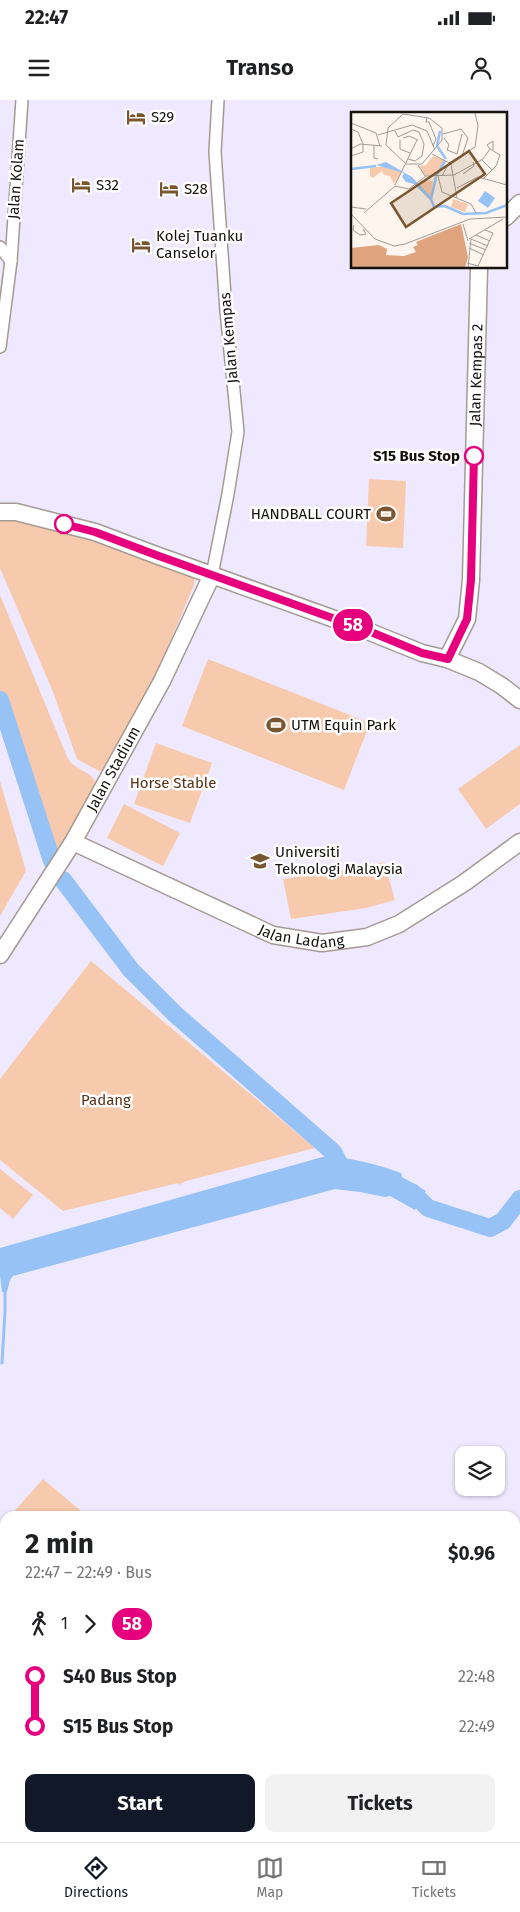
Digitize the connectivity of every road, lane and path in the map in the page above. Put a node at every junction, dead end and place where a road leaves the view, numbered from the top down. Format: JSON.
{"nodes":[{"id":1,"x":22,"y":100,"type":"edge"},
{"id":2,"x":218,"y":100,"type":"edge"},
{"id":3,"x":520,"y":203,"type":"edge"},
{"id":4,"x":508,"y":215,"type":"edge"},
{"id":5,"x":0,"y":247,"type":"edge"},
{"id":6,"x":11,"y":260,"type":"junction"},
{"id":7,"x":479,"y":269,"type":"edge"},
{"id":8,"x":0,"y":348,"type":"edge"},
{"id":9,"x":0,"y":512,"type":"edge"},
{"id":10,"x":212,"y":575,"type":"junction"},
{"id":11,"x":448,"y":659,"type":"junction"},
{"id":12,"x":520,"y":700,"type":"edge"},
{"id":13,"x":73,"y":842,"type":"junction"},
{"id":14,"x":520,"y":842,"type":"edge"},
{"id":15,"x":0,"y":955,"type":"edge"}],
"edges":[{"from":1,"to":6,"type":"street","name":"Jalan Kolam"},
{"from":2,"to":10,"type":"street","name":"Jalan Kempas"},
{"from":3,"to":4,"type":"street"},
{"from":5,"to":6,"type":"street"},
{"from":6,"to":8,"type":"street","name":"Jalan Kolam"},
{"from":7,"to":11,"type":"street","name":"Jalan Kempas 2"},
{"from":9,"to":10,"type":"street"},
{"from":10,"to":11,"type":"street"},
{"from":10,"to":13,"type":"street","name":"Jalan Stadium"},
{"from":11,"to":12,"type":"street"},
{"from":13,"to":14,"type":"street","name":"Jalan Ladang"},
{"from":13,"to":15,"type":"street","name":"Jalan Stadium"}]}
